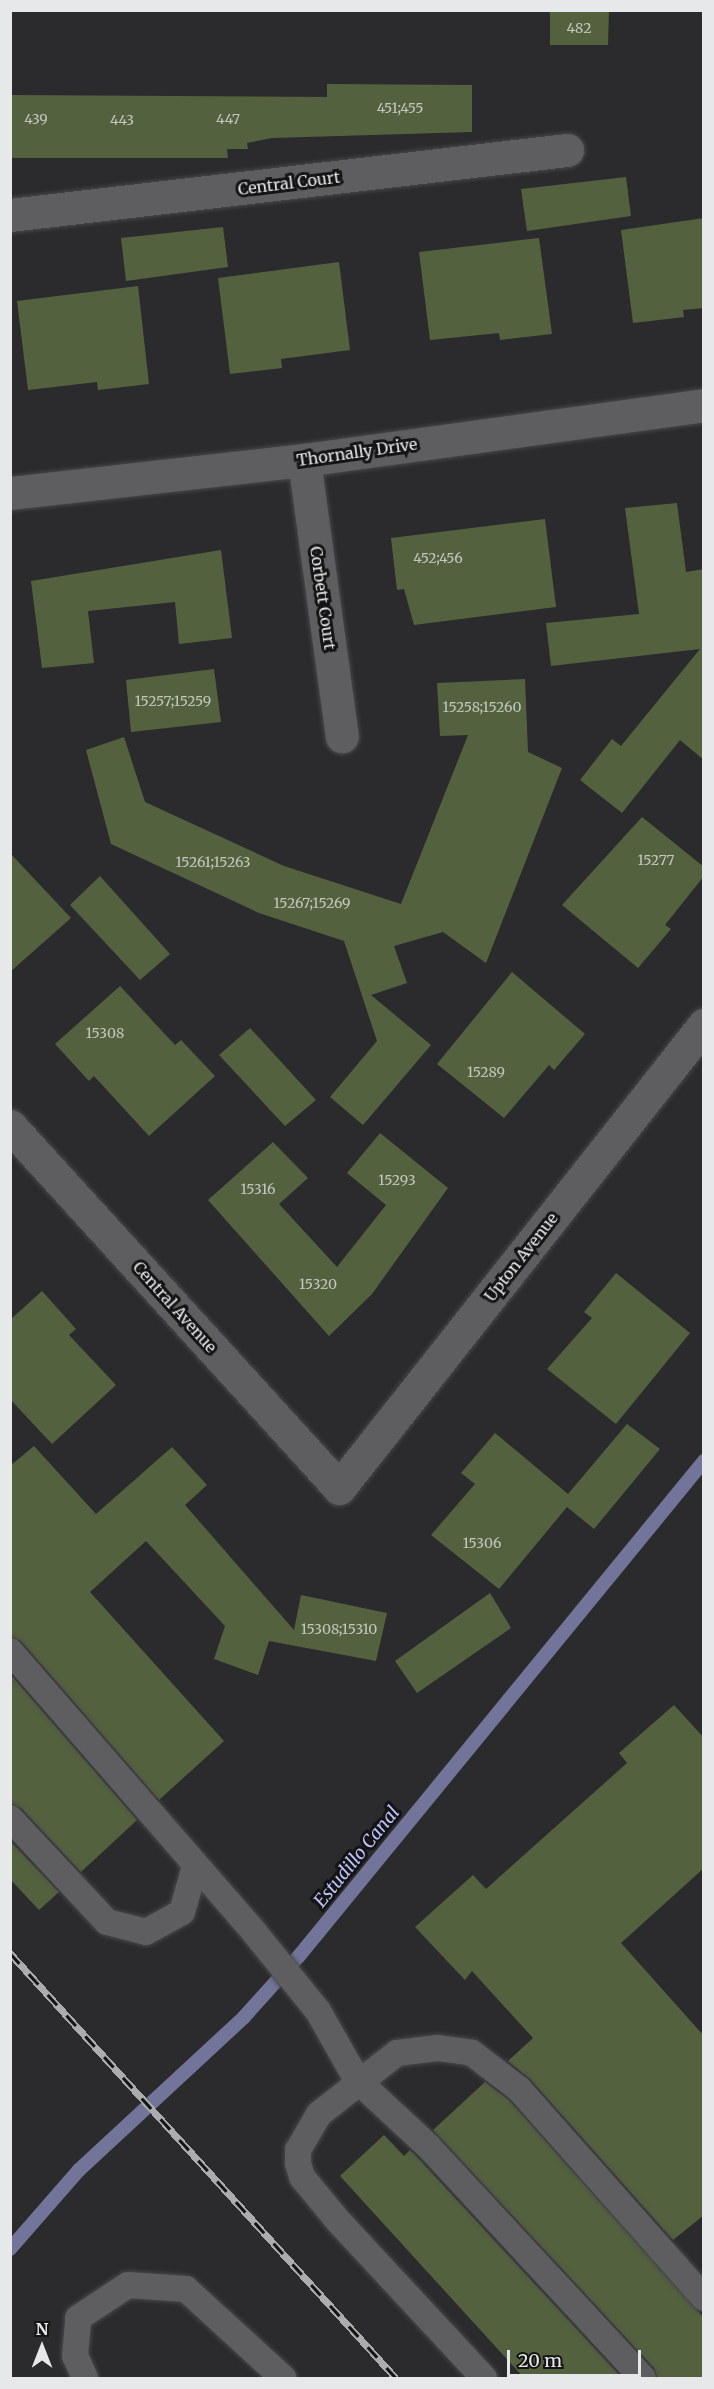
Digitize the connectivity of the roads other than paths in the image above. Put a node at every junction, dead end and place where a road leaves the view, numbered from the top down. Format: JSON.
{"nodes":[{"id":1,"x":567,"y":150,"type":"dead end"},
{"id":2,"x":10,"y":215,"type":"edge"},
{"id":3,"x":704,"y":405,"type":"edge"},
{"id":4,"x":304,"y":460,"type":"junction"},
{"id":5,"x":10,"y":493,"type":"edge"},
{"id":6,"x":342,"y":736,"type":"dead end"},
{"id":7,"x":704,"y":1025,"type":"edge"},
{"id":8,"x":10,"y":1126,"type":"edge"},
{"id":9,"x":339,"y":1488,"type":"joint"},
{"id":10,"x":10,"y":1651,"type":"edge"},
{"id":11,"x":10,"y":1818,"type":"edge"},
{"id":12,"x":195,"y":1866,"type":"junction"},
{"id":13,"x":357,"y":2080,"type":"junction"},
{"id":14,"x":704,"y":2298,"type":"edge"},
{"id":15,"x":85,"y":2379,"type":"edge"},
{"id":16,"x":283,"y":2379,"type":"edge"},
{"id":17,"x":484,"y":2379,"type":"edge"},
{"id":18,"x":643,"y":2379,"type":"edge"}],
"edges":[{"from":1,"to":2,"type":"street","name":"Central Court"},
{"from":3,"to":4,"type":"street","name":"Thornally Drive"},
{"from":4,"to":5,"type":"street","name":"Thornally Drive"},
{"from":4,"to":6,"type":"street","name":"Corbett Court"},
{"from":7,"to":9,"type":"street","name":"Upton Avenue"},
{"from":8,"to":9,"type":"street","name":"Central Avenue"},
{"from":10,"to":12,"type":"lane"},
{"from":11,"to":12,"type":"lane"},
{"from":12,"to":13,"type":"lane"},
{"from":13,"to":14,"type":"lane"},
{"from":13,"to":17,"type":"lane"},
{"from":13,"to":18,"type":"lane"},
{"from":15,"to":16,"type":"lane"}]}
